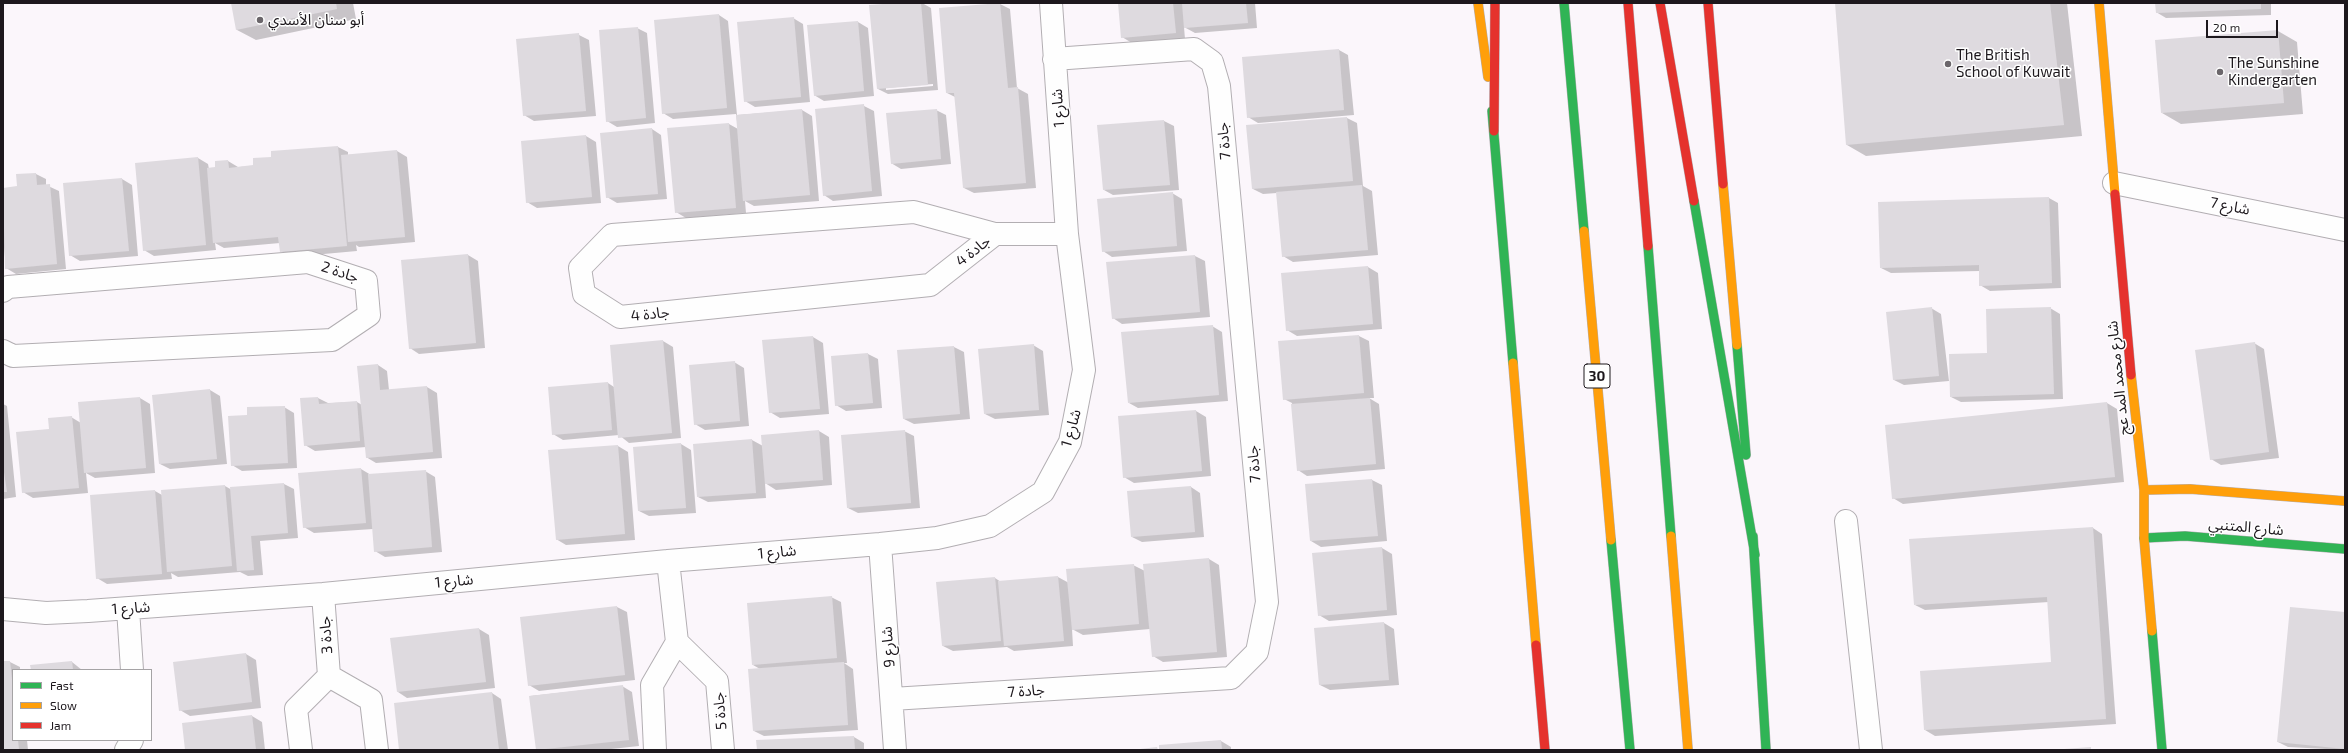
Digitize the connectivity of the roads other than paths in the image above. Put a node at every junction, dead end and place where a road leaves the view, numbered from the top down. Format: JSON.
{"nodes":[{"id":1,"x":1051,"y":3,"type":"edge"},
{"id":2,"x":1478,"y":3,"type":"edge"},
{"id":3,"x":1495,"y":3,"type":"edge"},
{"id":4,"x":1564,"y":3,"type":"edge"},
{"id":5,"x":1628,"y":3,"type":"edge"},
{"id":6,"x":1660,"y":3,"type":"edge"},
{"id":7,"x":1708,"y":3,"type":"edge"},
{"id":8,"x":2099,"y":3,"type":"edge"},
{"id":9,"x":1054,"y":59,"type":"junction"},
{"id":10,"x":1494,"y":131,"type":"junction"},
{"id":11,"x":2114,"y":183,"type":"junction"},
{"id":12,"x":2345,"y":230,"type":"edge"},
{"id":13,"x":996,"y":234,"type":"junction"},
{"id":14,"x":1067,"y":234,"type":"junction"},
{"id":15,"x":3,"y":291,"type":"edge"},
{"id":16,"x":3,"y":351,"type":"edge"},
{"id":17,"x":2144,"y":490,"type":"junction"},
{"id":18,"x":2345,"y":501,"type":"edge"},
{"id":19,"x":1846,"y":521,"type":"dead end"},
{"id":20,"x":2144,"y":538,"type":"junction"},
{"id":21,"x":880,"y":544,"type":"junction"},
{"id":22,"x":2345,"y":549,"type":"edge"},
{"id":23,"x":1755,"y":554,"type":"junction"},
{"id":24,"x":668,"y":561,"type":"junction"},
{"id":25,"x":323,"y":594,"type":"junction"},
{"id":26,"x":3,"y":609,"type":"edge"},
{"id":27,"x":128,"y":609,"type":"junction"},
{"id":28,"x":677,"y":642,"type":"junction"},
{"id":29,"x":132,"y":669,"type":"edge"},
{"id":30,"x":329,"y":676,"type":"junction"},
{"id":31,"x":892,"y":699,"type":"junction"},
{"id":32,"x":131,"y":741,"type":"edge"},
{"id":33,"x":126,"y":750,"type":"edge"},
{"id":34,"x":300,"y":750,"type":"edge"},
{"id":35,"x":378,"y":750,"type":"edge"},
{"id":36,"x":655,"y":750,"type":"edge"},
{"id":37,"x":723,"y":750,"type":"edge"},
{"id":38,"x":895,"y":750,"type":"edge"},
{"id":39,"x":1545,"y":750,"type":"edge"},
{"id":40,"x":1630,"y":750,"type":"edge"},
{"id":41,"x":1688,"y":750,"type":"edge"},
{"id":42,"x":1766,"y":750,"type":"edge"},
{"id":43,"x":1871,"y":750,"type":"edge"},
{"id":44,"x":2162,"y":750,"type":"edge"}],
"edges":[{"from":1,"to":9,"type":"street","name":"شارع 1"},
{"from":2,"to":10,"type":"main road"},
{"from":3,"to":10,"type":"main road"},
{"from":4,"to":40,"type":"main road","number":"30"},
{"from":5,"to":41,"type":"main road"},
{"from":6,"to":23,"type":"main road"},
{"from":7,"to":23,"type":"main road"},
{"from":8,"to":11,"type":"main road","name":"شارع محمد المد عج"},
{"from":9,"to":14,"type":"street","name":"شارع 1"},
{"from":9,"to":31,"type":"street","name":"جادة 7"},
{"from":10,"to":39,"type":"main road"},
{"from":11,"to":12,"type":"street","name":"شارع 7"},
{"from":11,"to":17,"type":"main road","name":"شارع محمد المد عج"},
{"from":13,"to":13,"type":"street","name":"جادة 4"},
{"from":13,"to":14,"type":"street","name":"جادة 4"},
{"from":14,"to":21,"type":"street","name":"شارع 1"},
{"from":15,"to":16,"type":"street","name":"جادة 2"},
{"from":17,"to":18,"type":"main road"},
{"from":17,"to":20,"type":"main road","name":"شارع محمد المد عج"},
{"from":19,"to":43,"type":"street"},
{"from":20,"to":22,"type":"main road","name":"شارع المتنبي"},
{"from":20,"to":44,"type":"main road","name":"شارع محمد المد عج"},
{"from":21,"to":24,"type":"street","name":"شارع 1"},
{"from":21,"to":31,"type":"street","name":"شارع 9"},
{"from":23,"to":42,"type":"main road"},
{"from":24,"to":25,"type":"street","name":"شارع 1"},
{"from":24,"to":28,"type":"street"},
{"from":25,"to":27,"type":"street","name":"شارع 1"},
{"from":25,"to":30,"type":"street","name":"جادة 3"},
{"from":26,"to":27,"type":"street","name":"شارع 1"},
{"from":27,"to":29,"type":"street"},
{"from":28,"to":36,"type":"street"},
{"from":28,"to":37,"type":"street","name":"جادة 5"},
{"from":30,"to":34,"type":"street","name":"جادة 3"},
{"from":30,"to":35,"type":"street","name":"جادة 3"},
{"from":31,"to":38,"type":"street","name":"شارع 9"},
{"from":32,"to":33,"type":"street"}]}
